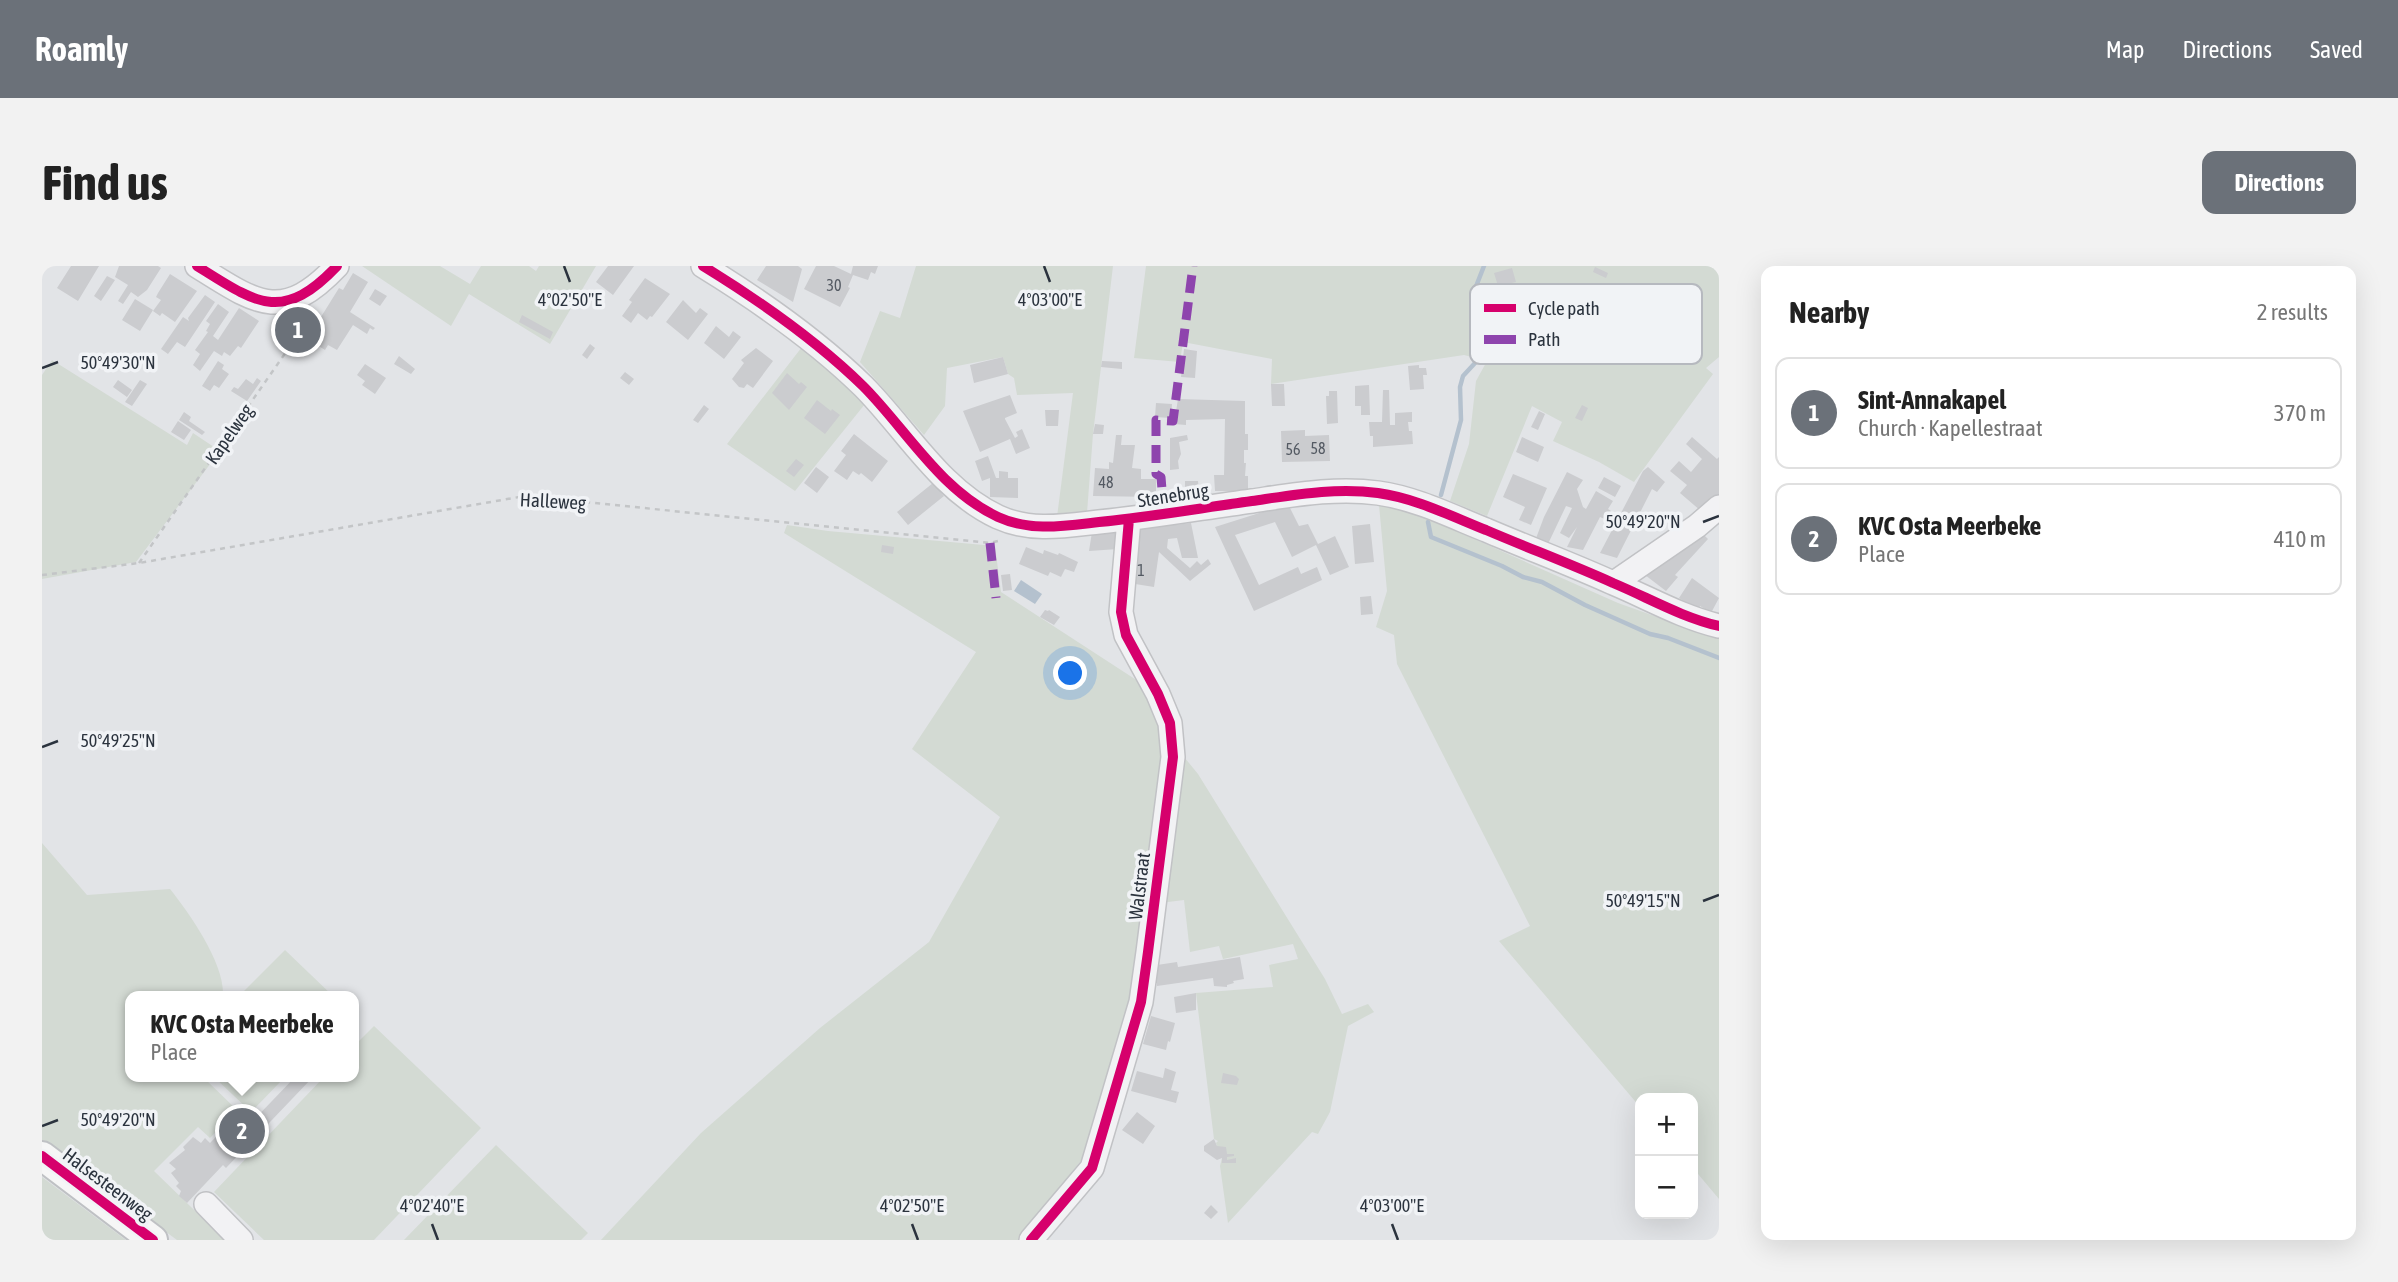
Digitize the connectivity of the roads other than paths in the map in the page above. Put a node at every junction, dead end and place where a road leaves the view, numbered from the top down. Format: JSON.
{"nodes":[{"id":1,"x":197,"y":266,"type":"edge"},
{"id":2,"x":337,"y":266,"type":"edge"},
{"id":3,"x":703,"y":266,"type":"edge"},
{"id":4,"x":1719,"y":507,"type":"edge"},
{"id":5,"x":1129,"y":519,"type":"junction"},
{"id":6,"x":1614,"y":583,"type":"junction"},
{"id":7,"x":1719,"y":626,"type":"edge"},
{"id":8,"x":42,"y":1156,"type":"edge"},
{"id":9,"x":206,"y":1204,"type":"dead end"},
{"id":10,"x":153,"y":1240,"type":"edge"},
{"id":11,"x":241,"y":1240,"type":"edge"},
{"id":12,"x":1031,"y":1240,"type":"edge"}],
"edges":[{"from":1,"to":2,"type":"street"},
{"from":3,"to":5,"type":"street","name":"Stenebrug"},
{"from":4,"to":6,"type":"street"},
{"from":5,"to":6,"type":"street","name":"Stenebrug"},
{"from":5,"to":12,"type":"street","name":"Walstraat"},
{"from":6,"to":7,"type":"street","name":"Stenebrug"},
{"from":8,"to":10,"type":"main road","name":"Halsesteenweg"},
{"from":9,"to":11,"type":"street"}]}
